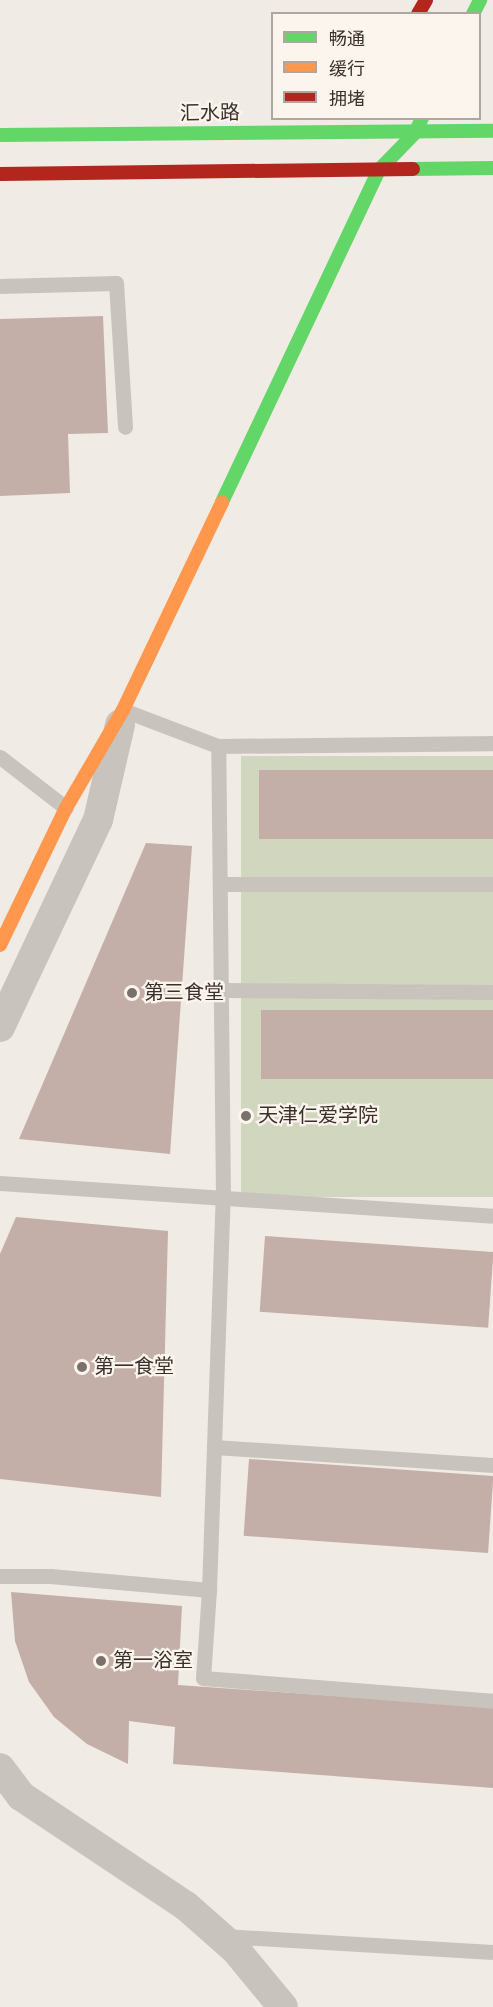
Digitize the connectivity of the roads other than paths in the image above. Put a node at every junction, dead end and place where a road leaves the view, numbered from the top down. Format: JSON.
{"nodes":[{"id":1,"x":359,"y":120,"type":"edge"},
{"id":2,"x":421,"y":120,"type":"edge"},
{"id":3,"x":493,"y":131,"type":"edge"},
{"id":4,"x":353,"y":132,"type":"junction"},
{"id":5,"x":415,"y":133,"type":"junction"},
{"id":6,"x":0,"y":135,"type":"edge"},
{"id":7,"x":493,"y":168,"type":"edge"},
{"id":8,"x":379,"y":170,"type":"junction"},
{"id":9,"x":0,"y":174,"type":"edge"},
{"id":10,"x":0,"y":286,"type":"edge"},
{"id":11,"x":125,"y":427,"type":"dead end"},
{"id":12,"x":123,"y":710,"type":"junction"},
{"id":13,"x":493,"y":743,"type":"edge"},
{"id":14,"x":218,"y":746,"type":"junction"},
{"id":15,"x":0,"y":757,"type":"edge"},
{"id":16,"x":66,"y":808,"type":"junction"},
{"id":17,"x":220,"y":884,"type":"junction"},
{"id":18,"x":493,"y":884,"type":"edge"},
{"id":19,"x":0,"y":945,"type":"edge"},
{"id":20,"x":221,"y":990,"type":"junction"},
{"id":21,"x":493,"y":992,"type":"edge"},
{"id":22,"x":0,"y":1027,"type":"edge"},
{"id":23,"x":0,"y":1183,"type":"edge"},
{"id":24,"x":223,"y":1198,"type":"junction"},
{"id":25,"x":493,"y":1216,"type":"edge"},
{"id":26,"x":214,"y":1447,"type":"junction"},
{"id":27,"x":493,"y":1466,"type":"edge"},
{"id":28,"x":0,"y":1576,"type":"edge"},
{"id":29,"x":210,"y":1590,"type":"junction"},
{"id":30,"x":493,"y":1701,"type":"edge"},
{"id":31,"x":0,"y":1768,"type":"edge"},
{"id":32,"x":219,"y":1935,"type":"junction"},
{"id":33,"x":493,"y":1952,"type":"edge"},
{"id":34,"x":283,"y":2007,"type":"edge"}],
"edges":[{"from":1,"to":4,"type":"street"},
{"from":2,"to":5,"type":"street"},
{"from":3,"to":5,"type":"street","name":"汇水路"},
{"from":4,"to":5,"type":"street","name":"汇水路"},
{"from":4,"to":6,"type":"street","name":"汇水路"},
{"from":4,"to":8,"type":"street"},
{"from":5,"to":8,"type":"street"},
{"from":7,"to":8,"type":"street"},
{"from":8,"to":9,"type":"street"},
{"from":8,"to":12,"type":"street"},
{"from":10,"to":11,"type":"lane"},
{"from":12,"to":14,"type":"lane"},
{"from":12,"to":16,"type":"street"},
{"from":12,"to":22,"type":"street"},
{"from":13,"to":14,"type":"lane"},
{"from":14,"to":17,"type":"lane"},
{"from":15,"to":16,"type":"lane"},
{"from":16,"to":19,"type":"street"},
{"from":17,"to":18,"type":"lane"},
{"from":17,"to":20,"type":"lane"},
{"from":20,"to":21,"type":"lane"},
{"from":20,"to":24,"type":"lane"},
{"from":23,"to":24,"type":"lane"},
{"from":24,"to":25,"type":"lane"},
{"from":24,"to":26,"type":"lane"},
{"from":26,"to":27,"type":"lane"},
{"from":26,"to":29,"type":"lane"},
{"from":28,"to":29,"type":"lane"},
{"from":29,"to":30,"type":"lane"},
{"from":31,"to":32,"type":"street"},
{"from":32,"to":33,"type":"lane"},
{"from":32,"to":34,"type":"street"}]}
